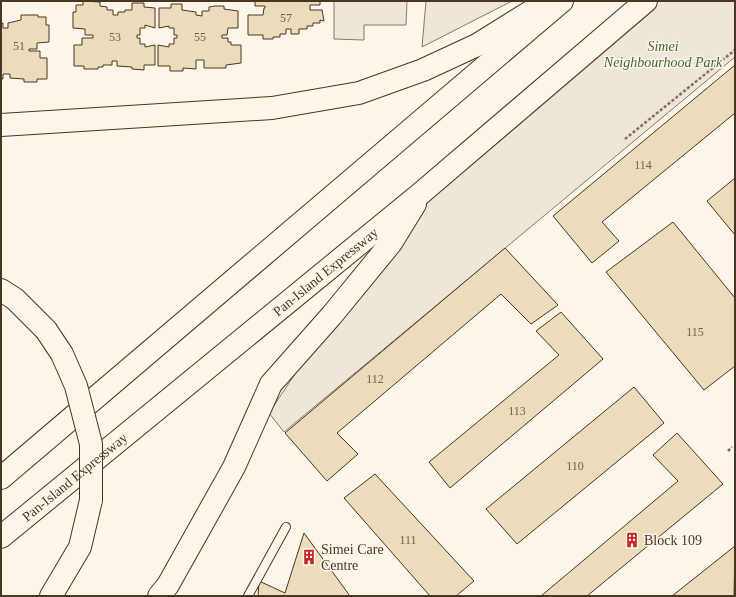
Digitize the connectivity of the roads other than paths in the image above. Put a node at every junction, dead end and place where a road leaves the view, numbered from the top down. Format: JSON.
{"nodes":[{"id":1,"x":548,"y":1,"type":"edge"},
{"id":2,"x":562,"y":1,"type":"edge"},
{"id":3,"x":646,"y":1,"type":"edge"},
{"id":4,"x":1,"y":124,"type":"edge"},
{"id":5,"x":420,"y":194,"type":"junction"},
{"id":6,"x":1,"y":290,"type":"edge"},
{"id":7,"x":1,"y":478,"type":"edge"},
{"id":8,"x":286,"y":527,"type":"dead end"},
{"id":9,"x":1,"y":537,"type":"edge"},
{"id":10,"x":51,"y":596,"type":"edge"},
{"id":11,"x":159,"y":596,"type":"edge"},
{"id":12,"x":248,"y":596,"type":"edge"}],
"edges":[{"from":1,"to":4,"type":"highway"},
{"from":2,"to":7,"type":"highway"},
{"from":3,"to":5,"type":"highway","name":"Pan-Island Expressway"},
{"from":5,"to":9,"type":"highway","name":"Pan-Island Expressway"},
{"from":5,"to":11,"type":"highway"},
{"from":6,"to":10,"type":"highway","bridge":true},
{"from":8,"to":12,"type":"lane"}]}
